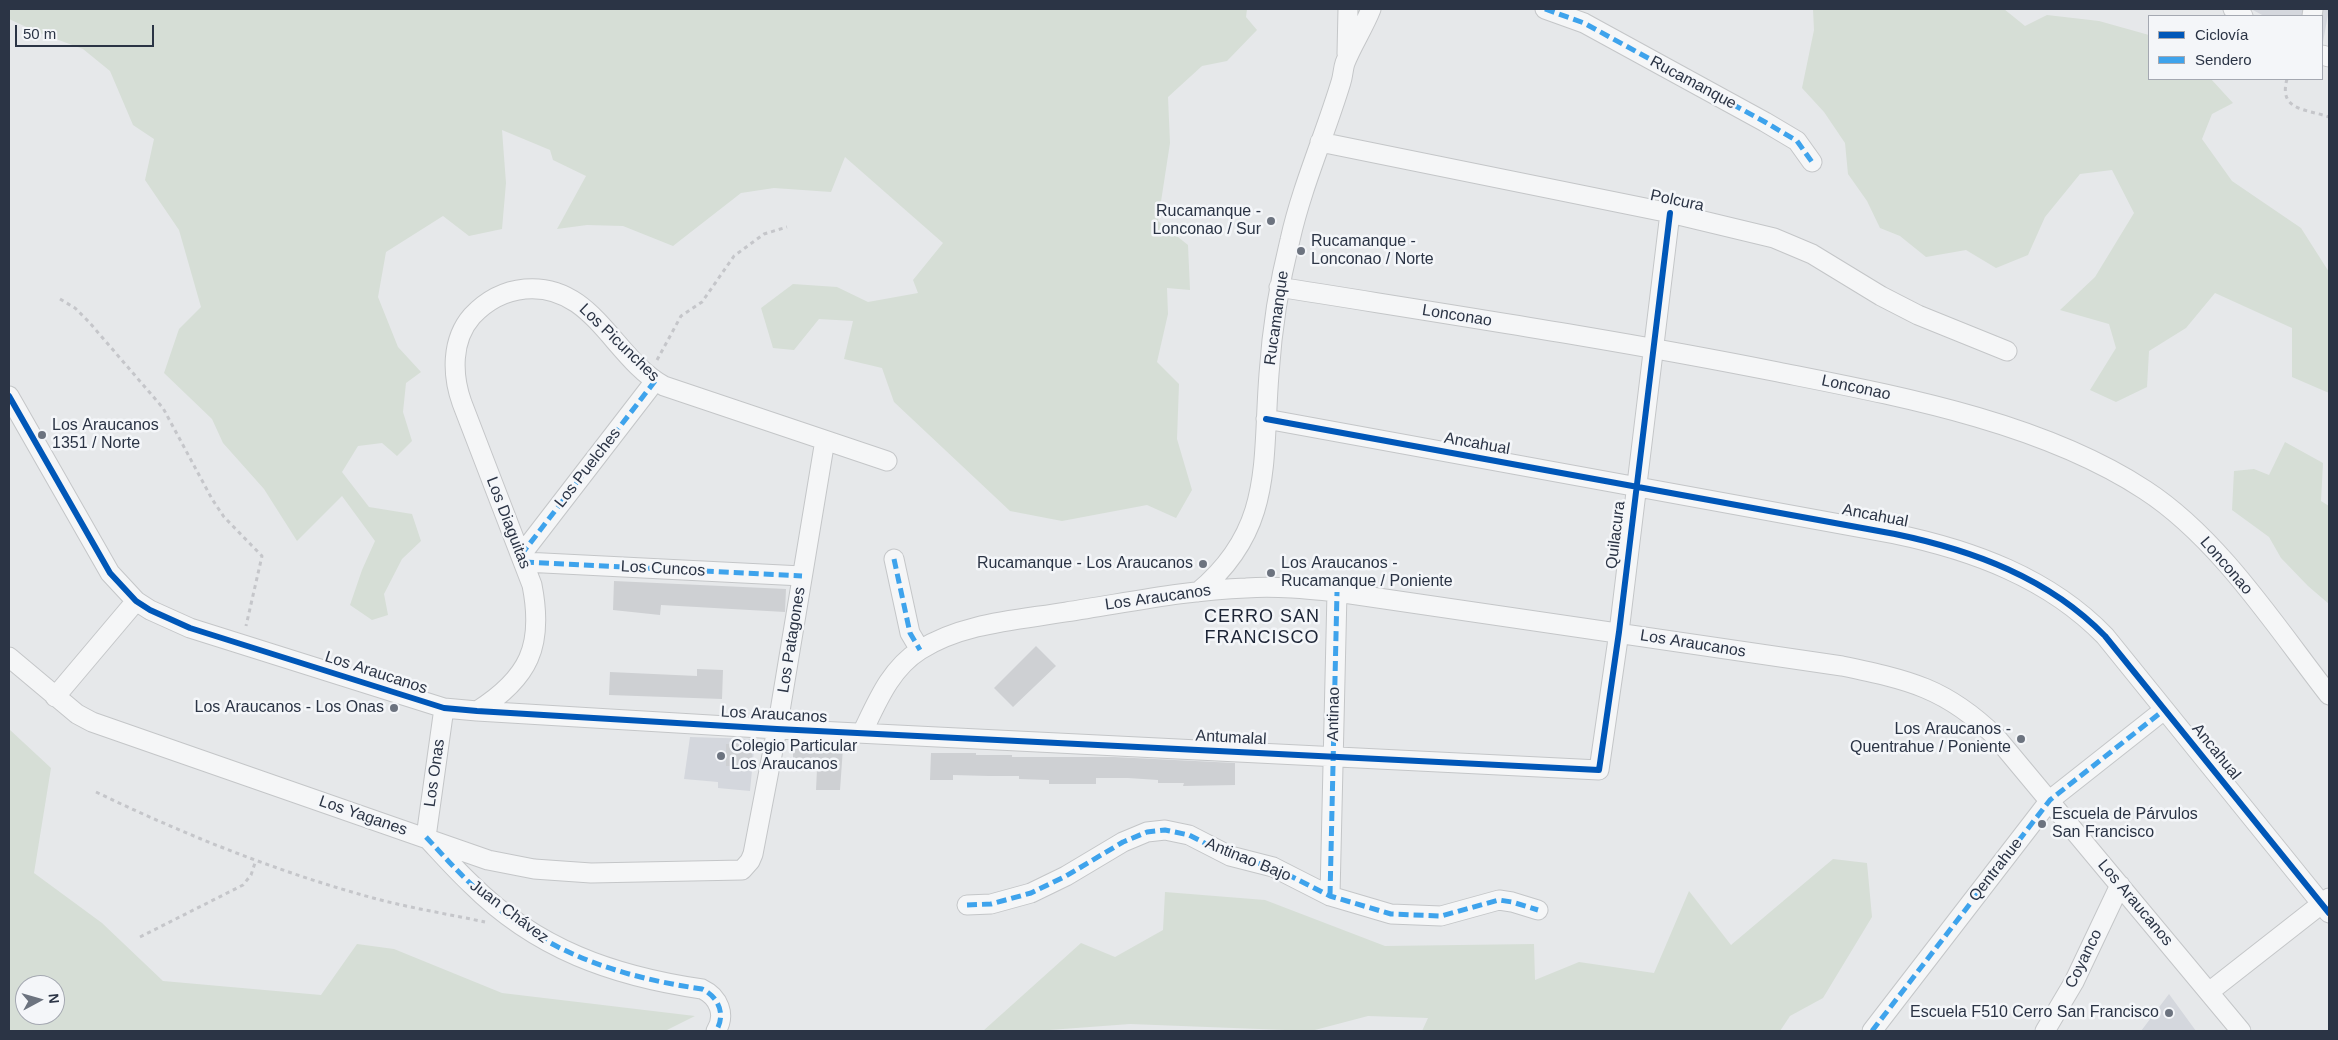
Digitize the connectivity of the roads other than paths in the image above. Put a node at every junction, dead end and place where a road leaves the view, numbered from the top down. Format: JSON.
{"nodes":[{"id":1,"x":1348,"y":9,"type":"edge"},
{"id":2,"x":1371,"y":9,"type":"edge"},
{"id":3,"x":1545,"y":9,"type":"edge"},
{"id":4,"x":1566,"y":12,"type":"edge"},
{"id":5,"x":1346,"y":63,"type":"junction"},
{"id":6,"x":1320,"y":142,"type":"junction"},
{"id":7,"x":1812,"y":162,"type":"dead end"},
{"id":8,"x":1670,"y":213,"type":"junction"},
{"id":9,"x":1279,"y":287,"type":"junction"},
{"id":10,"x":470,"y":318,"type":"joint"},
{"id":11,"x":1653,"y":347,"type":"junction"},
{"id":12,"x":2007,"y":351,"type":"dead end"},
{"id":13,"x":652,"y":378,"type":"junction"},
{"id":14,"x":11,"y":405,"type":"edge"},
{"id":15,"x":1266,"y":419,"type":"junction"},
{"id":16,"x":825,"y":440,"type":"junction"},
{"id":17,"x":887,"y":462,"type":"dead end"},
{"id":18,"x":1636,"y":487,"type":"junction"},
{"id":19,"x":523,"y":559,"type":"junction"},
{"id":20,"x":894,"y":559,"type":"dead end"},
{"id":21,"x":802,"y":576,"type":"junction"},
{"id":22,"x":1198,"y":592,"type":"junction"},
{"id":23,"x":1337,"y":592,"type":"junction"},
{"id":24,"x":136,"y":601,"type":"junction"},
{"id":25,"x":1619,"y":632,"type":"junction"},
{"id":26,"x":920,"y":650,"type":"junction"},
{"id":27,"x":9,"y":657,"type":"edge"},
{"id":28,"x":2329,"y":695,"type":"edge"},
{"id":29,"x":55,"y":697,"type":"junction"},
{"id":30,"x":444,"y":708,"type":"junction"},
{"id":31,"x":2164,"y":710,"type":"junction"},
{"id":32,"x":477,"y":711,"type":"junction"},
{"id":33,"x":777,"y":729,"type":"junction"},
{"id":34,"x":862,"y":733,"type":"junction"},
{"id":35,"x":1333,"y":756,"type":"junction"},
{"id":36,"x":1599,"y":770,"type":"joint"},
{"id":37,"x":2050,"y":800,"type":"junction"},
{"id":38,"x":426,"y":838,"type":"junction"},
{"id":39,"x":746,"y":867,"type":"joint"},
{"id":40,"x":2120,"y":885,"type":"junction"},
{"id":41,"x":1330,"y":896,"type":"junction"},
{"id":42,"x":967,"y":905,"type":"dead end"},
{"id":43,"x":2327,"y":905,"type":"edge"},
{"id":44,"x":1538,"y":910,"type":"dead end"},
{"id":45,"x":2209,"y":992,"type":"junction"},
{"id":46,"x":716,"y":1031,"type":"edge"},
{"id":47,"x":1872,"y":1031,"type":"edge"},
{"id":48,"x":2045,"y":1031,"type":"edge"},
{"id":49,"x":2241,"y":1031,"type":"edge"}],
"edges":[{"from":1,"to":5,"type":"street"},
{"from":2,"to":5,"type":"street","name":"Rucamanque"},
{"from":3,"to":4,"type":"street","name":"Rucamanque"},
{"from":4,"to":7,"type":"street","name":"Rucamanque"},
{"from":5,"to":6,"type":"street","name":"Rucamanque"},
{"from":6,"to":8,"type":"street","name":"Polcura"},
{"from":6,"to":9,"type":"street","name":"Rucamanque"},
{"from":8,"to":11,"type":"street","name":"Quilacura"},
{"from":8,"to":12,"type":"street","name":"Polcura"},
{"from":9,"to":11,"type":"street","name":"Lonconao"},
{"from":9,"to":15,"type":"street","name":"Rucamanque"},
{"from":10,"to":13,"type":"street","name":"Los Picunches"},
{"from":10,"to":19,"type":"street","name":"Los Diaguitas"},
{"from":11,"to":18,"type":"street","name":"Quilacura"},
{"from":11,"to":28,"type":"street","name":"Lonconao"},
{"from":13,"to":16,"type":"street","name":"Los Picunches"},
{"from":13,"to":19,"type":"street","name":"Los Puelches"},
{"from":14,"to":24,"type":"street","name":"Los Araucanos"},
{"from":15,"to":18,"type":"street","name":"Ancahual"},
{"from":15,"to":22,"type":"street","name":"Rucamanque"},
{"from":16,"to":17,"type":"street","name":"Los Picunches"},
{"from":16,"to":21,"type":"street","name":"Los Patagones"},
{"from":18,"to":25,"type":"street","name":"Quilacura"},
{"from":18,"to":31,"type":"street","name":"Ancahual"},
{"from":19,"to":21,"type":"street","name":"Los Cuncos"},
{"from":19,"to":32,"type":"street","name":"Los Diaguitas"},
{"from":20,"to":26,"type":"street"},
{"from":21,"to":33,"type":"street","name":"Los Patagones"},
{"from":22,"to":23,"type":"street","name":"Los Araucanos"},
{"from":22,"to":26,"type":"street","name":"Los Araucanos"},
{"from":23,"to":25,"type":"street","name":"Los Araucanos"},
{"from":23,"to":35,"type":"street","name":"Antinao"},
{"from":24,"to":29,"type":"street"},
{"from":24,"to":30,"type":"street","name":"Los Araucanos"},
{"from":25,"to":36,"type":"street","name":"Quilacura"},
{"from":25,"to":37,"type":"street","name":"Los Araucanos"},
{"from":26,"to":34,"type":"street","name":"Los Araucanos"},
{"from":27,"to":29,"type":"street","name":"Los Yaganes"},
{"from":29,"to":38,"type":"street","name":"Los Yaganes"},
{"from":30,"to":32,"type":"street","name":"Los Araucanos"},
{"from":30,"to":38,"type":"street","name":"Los Onas"},
{"from":31,"to":37,"type":"street","name":"Qentrahue"},
{"from":31,"to":43,"type":"street","name":"Ancahual"},
{"from":32,"to":33,"type":"street","name":"Los Araucanos"},
{"from":33,"to":34,"type":"street","name":"Los Araucanos"},
{"from":33,"to":39,"type":"street","name":"Los Patagones"},
{"from":34,"to":35,"type":"street","name":"Antumalal"},
{"from":35,"to":36,"type":"street","name":"Antumalal"},
{"from":35,"to":41,"type":"street","name":"Antinao"},
{"from":37,"to":40,"type":"street","name":"Los Araucanos"},
{"from":37,"to":47,"type":"street","name":"Qentrahue"},
{"from":38,"to":39,"type":"street","name":"Los Yaganes"},
{"from":38,"to":46,"type":"street","name":"Juan Chávez"},
{"from":40,"to":45,"type":"street","name":"Los Araucanos"},
{"from":40,"to":48,"type":"street","name":"Coyanco"},
{"from":41,"to":42,"type":"street","name":"Antinao Bajo"},
{"from":41,"to":44,"type":"street","name":"Antinao Bajo"},
{"from":43,"to":45,"type":"street"},
{"from":45,"to":49,"type":"street","name":"Los Araucanos"}]}
